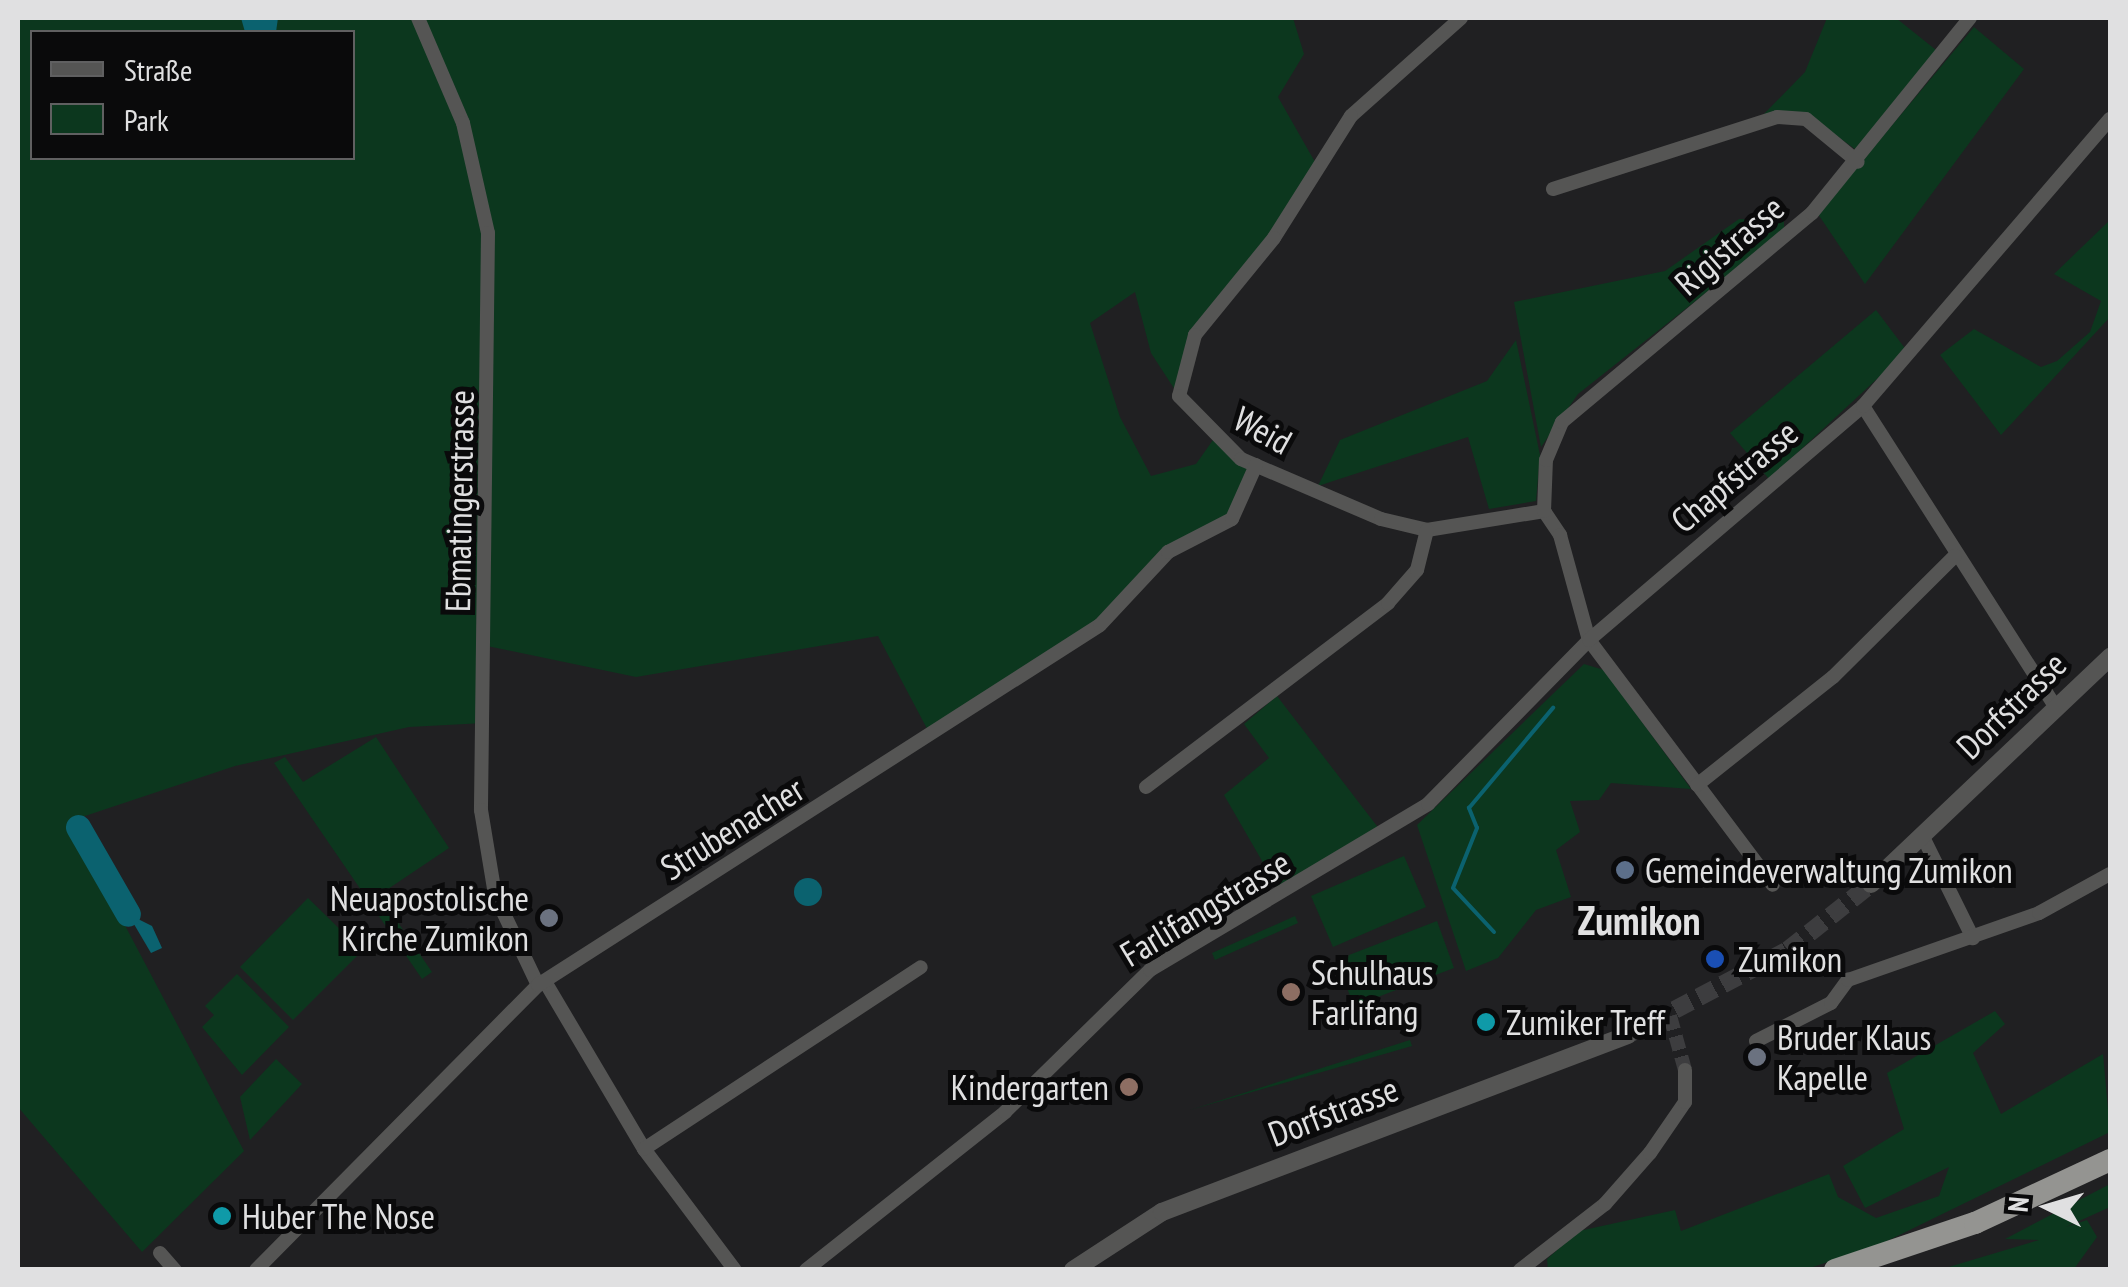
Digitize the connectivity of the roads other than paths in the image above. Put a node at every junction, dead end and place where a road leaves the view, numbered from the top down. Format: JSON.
{"nodes":[{"id":1,"x":418,"y":18,"type":"edge"},
{"id":2,"x":1970,"y":18,"type":"edge"},
{"id":3,"x":1460,"y":19,"type":"edge"},
{"id":4,"x":2110,"y":119,"type":"edge"},
{"id":5,"x":1858,"y":162,"type":"junction"},
{"id":6,"x":1553,"y":188,"type":"dead end"},
{"id":7,"x":1863,"y":406,"type":"junction"},
{"id":8,"x":1256,"y":465,"type":"junction"},
{"id":9,"x":1544,"y":511,"type":"junction"},
{"id":10,"x":1427,"y":530,"type":"junction"},
{"id":11,"x":1955,"y":556,"type":"junction"},
{"id":12,"x":1590,"y":640,"type":"junction"},
{"id":13,"x":2110,"y":657,"type":"edge"},
{"id":14,"x":2054,"y":705,"type":"junction"},
{"id":15,"x":1697,"y":786,"type":"junction"},
{"id":16,"x":1146,"y":787,"type":"dead end"},
{"id":17,"x":1922,"y":837,"type":"junction"},
{"id":18,"x":2110,"y":874,"type":"edge"},
{"id":19,"x":1871,"y":884,"type":"tunnel mouth"},
{"id":20,"x":1773,"y":886,"type":"dead end"},
{"id":21,"x":1973,"y":938,"type":"junction"},
{"id":22,"x":921,"y":967,"type":"dead end"},
{"id":23,"x":543,"y":985,"type":"junction"},
{"id":24,"x":1626,"y":1035,"type":"tunnel mouth"},
{"id":25,"x":1756,"y":1041,"type":"dead end"},
{"id":26,"x":1685,"y":1070,"type":"tunnel mouth"},
{"id":27,"x":644,"y":1149,"type":"junction"},
{"id":28,"x":2110,"y":1160,"type":"edge"},
{"id":29,"x":2110,"y":1171,"type":"edge"},
{"id":30,"x":160,"y":1254,"type":"dead end"},
{"id":31,"x":174,"y":1270,"type":"edge"},
{"id":32,"x":256,"y":1270,"type":"edge"},
{"id":33,"x":735,"y":1270,"type":"edge"},
{"id":34,"x":806,"y":1270,"type":"edge"},
{"id":35,"x":1074,"y":1270,"type":"edge"},
{"id":36,"x":1520,"y":1270,"type":"edge"},
{"id":37,"x":1836,"y":1270,"type":"edge"},
{"id":38,"x":1871,"y":1270,"type":"edge"}],
"edges":[{"from":1,"to":23,"type":"street","name":"Ebmatingerstrasse"},
{"from":2,"to":5,"type":"street","name":"Rigistrasse"},
{"from":3,"to":8,"type":"street","name":"Weid"},
{"from":4,"to":7,"type":"street","name":"Chapfstrasse"},
{"from":5,"to":6,"type":"street"},
{"from":5,"to":9,"type":"street","name":"Rigistrasse"},
{"from":7,"to":11,"type":"street"},
{"from":7,"to":12,"type":"street","name":"Chapfstrasse"},
{"from":8,"to":10,"type":"street","name":"Weid"},
{"from":8,"to":23,"type":"street","name":"Strubenacher"},
{"from":9,"to":10,"type":"street"},
{"from":9,"to":12,"type":"street"},
{"from":10,"to":16,"type":"street"},
{"from":11,"to":14,"type":"street"},
{"from":11,"to":15,"type":"street"},
{"from":12,"to":15,"type":"street"},
{"from":12,"to":34,"type":"street","name":"Farlifangstrasse"},
{"from":13,"to":14,"type":"street","name":"Dorfstrasse"},
{"from":14,"to":17,"type":"street","name":"Dorfstrasse"},
{"from":15,"to":20,"type":"street"},
{"from":17,"to":19,"type":"street","name":"Dorfstrasse"},
{"from":17,"to":21,"type":"street"},
{"from":18,"to":21,"type":"street"},
{"from":21,"to":25,"type":"street"},
{"from":22,"to":27,"type":"street"},
{"from":23,"to":27,"type":"street","name":"Ebmatingerstrasse"},
{"from":23,"to":32,"type":"street","name":"Strubenacher"},
{"from":24,"to":35,"type":"street","name":"Dorfstrasse"},
{"from":26,"to":36,"type":"street"},
{"from":27,"to":33,"type":"street","name":"Ebmatingerstrasse"},
{"from":28,"to":37,"type":"highway"},
{"from":29,"to":38,"type":"highway"},
{"from":30,"to":31,"type":"street"}]}
